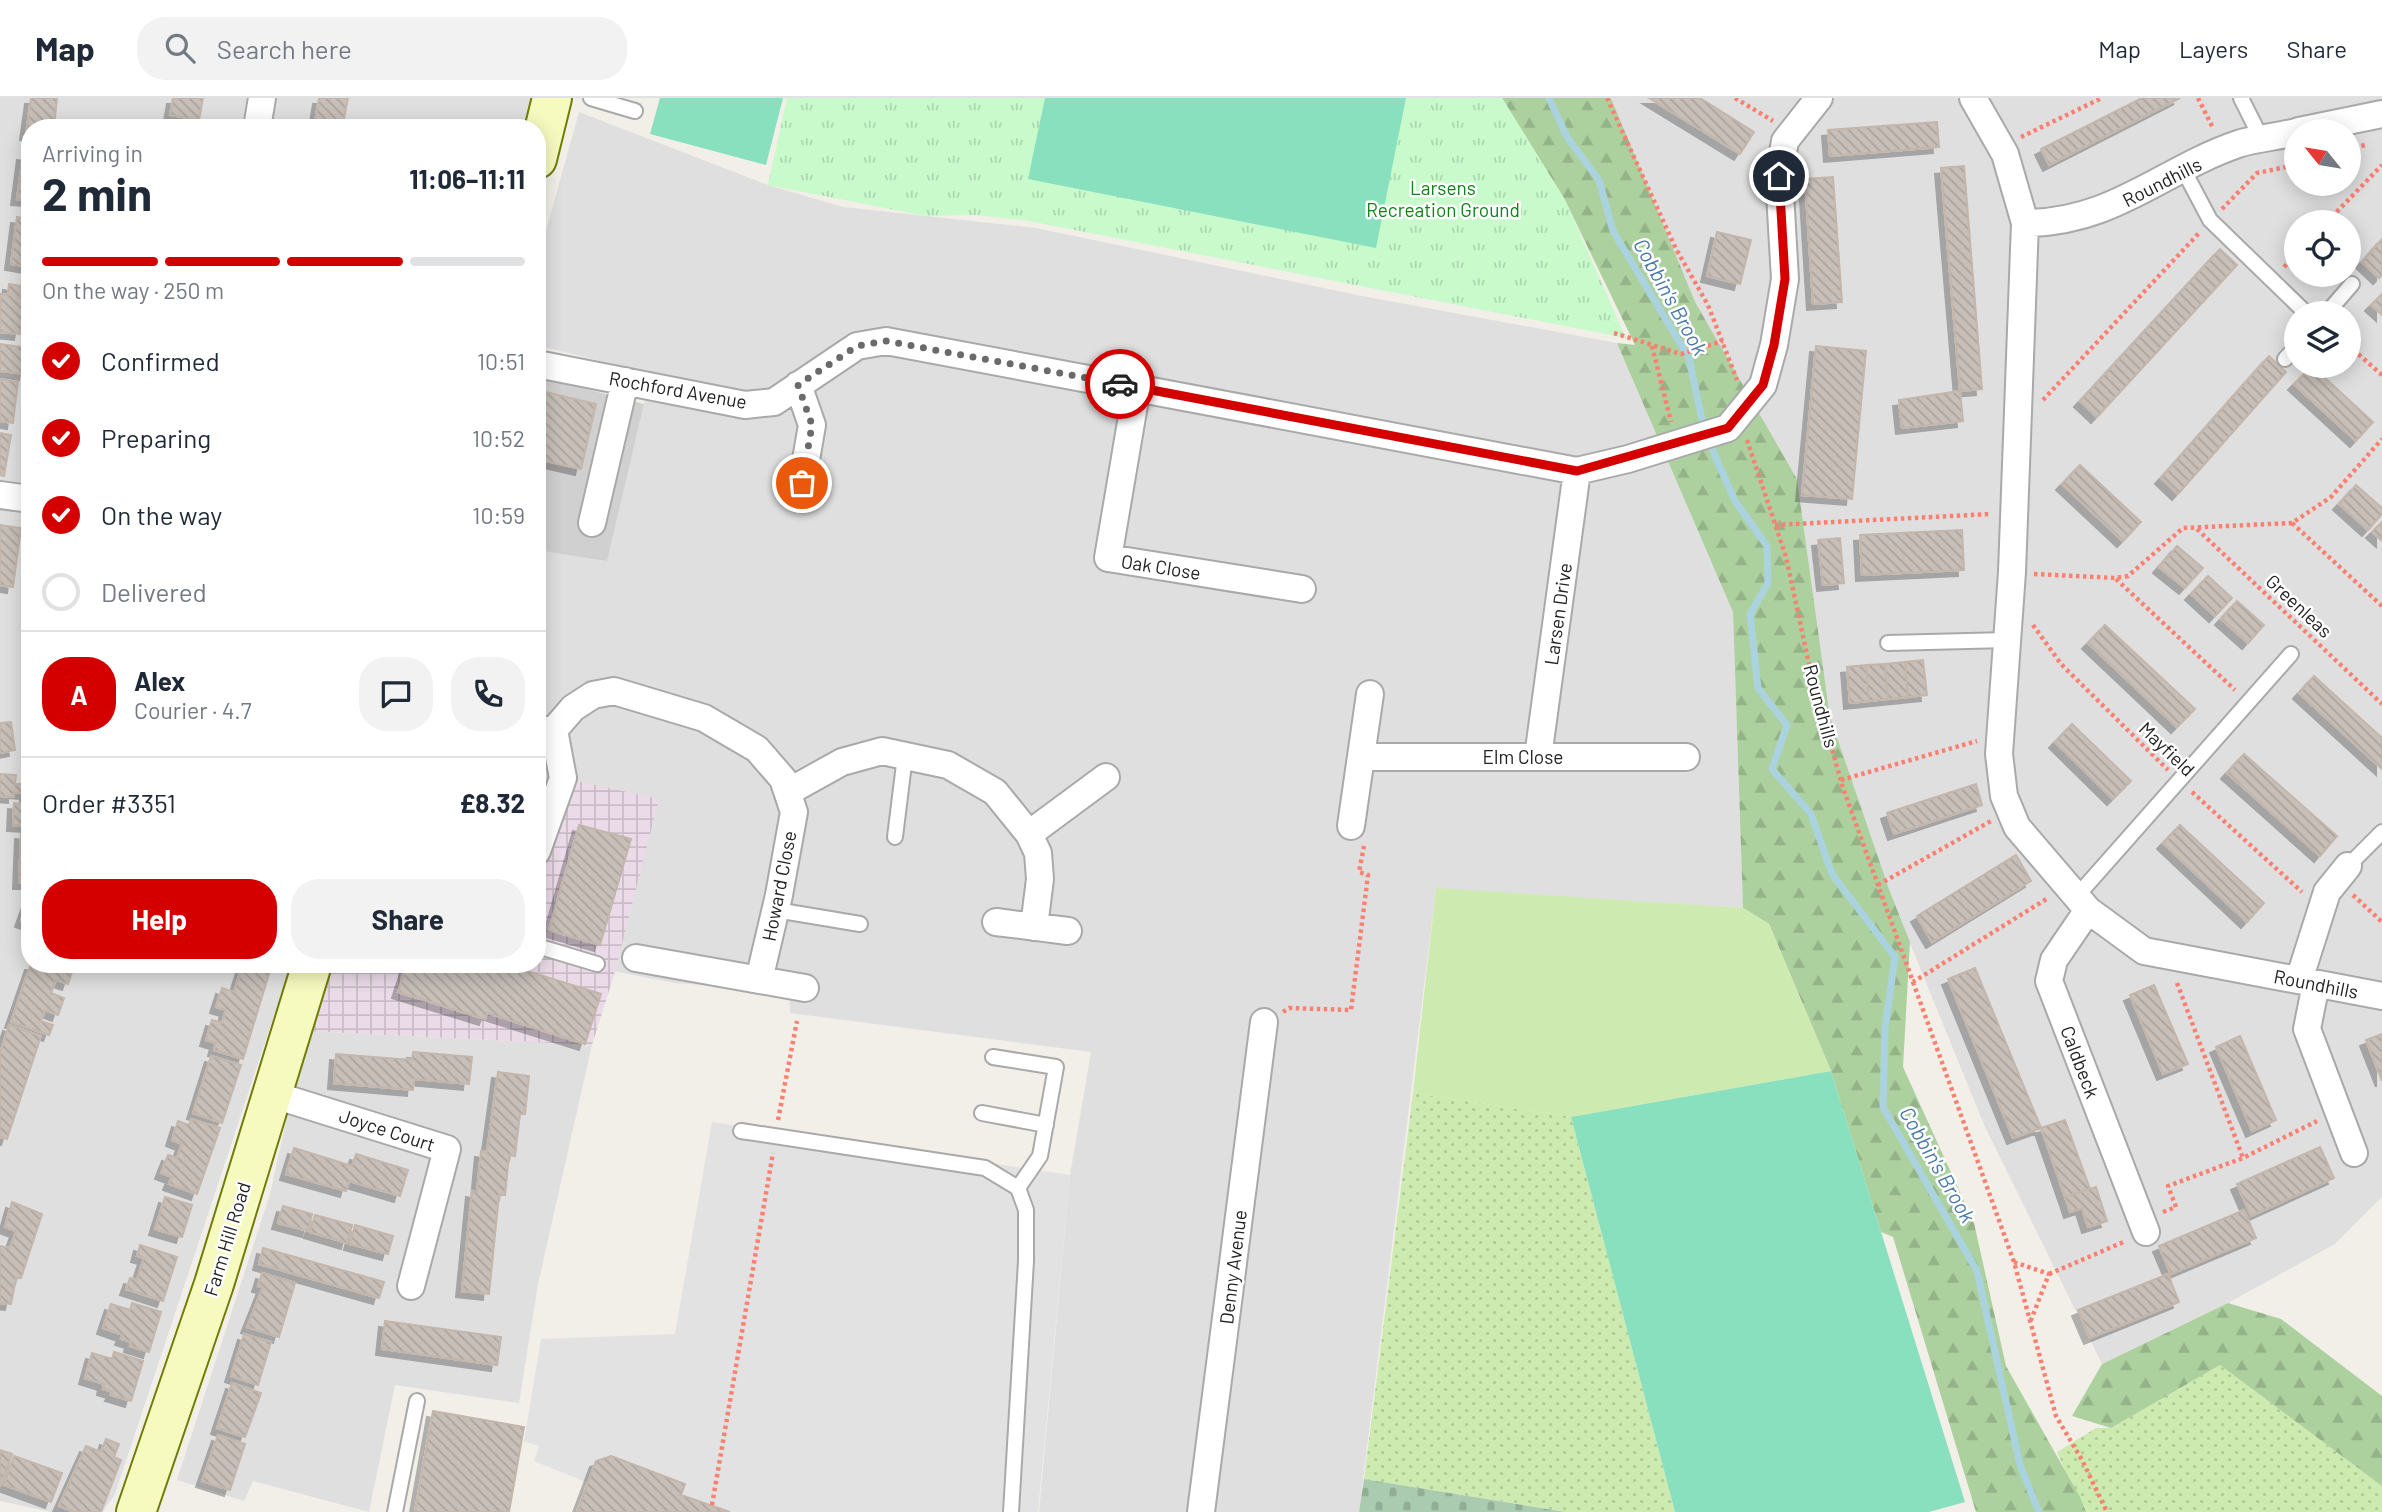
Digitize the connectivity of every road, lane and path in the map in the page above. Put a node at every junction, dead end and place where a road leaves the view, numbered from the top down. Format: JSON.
{"nodes":[{"id":1,"x":262,"y":98,"type":"edge"},
{"id":2,"x":552,"y":98,"type":"edge"},
{"id":3,"x":591,"y":98,"type":"edge"},
{"id":4,"x":1607,"y":98,"type":"edge"},
{"id":5,"x":1735,"y":98,"type":"edge"},
{"id":6,"x":1819,"y":98,"type":"edge"},
{"id":7,"x":1973,"y":98,"type":"edge"},
{"id":8,"x":2102,"y":98,"type":"edge"},
{"id":9,"x":2198,"y":98,"type":"edge"},
{"id":10,"x":2242,"y":98,"type":"edge"},
{"id":11,"x":635,"y":111,"type":"dead end"},
{"id":12,"x":2382,"y":114,"type":"edge"},
{"id":13,"x":258,"y":119,"type":"edge"},
{"id":14,"x":2359,"y":119,"type":"edge"},
{"id":15,"x":546,"y":122,"type":"edge"},
{"id":16,"x":1792,"y":132,"type":"junction"},
{"id":17,"x":2284,"y":135,"type":"edge"},
{"id":18,"x":2262,"y":140,"type":"junction"},
{"id":19,"x":2001,"y":146,"type":"junction"},
{"id":20,"x":2224,"y":150,"type":"junction"},
{"id":21,"x":2382,"y":165,"type":"edge"},
{"id":22,"x":2284,"y":167,"type":"edge"},
{"id":23,"x":2183,"y":169,"type":"junction"},
{"id":24,"x":2339,"y":210,"type":"edge"},
{"id":25,"x":2210,"y":220,"type":"junction"},
{"id":26,"x":2025,"y":223,"type":"junction"},
{"id":27,"x":2349,"y":287,"type":"edge"},
{"id":28,"x":2293,"y":301,"type":"edge"},
{"id":29,"x":2337,"y":301,"type":"edge"},
{"id":30,"x":1614,"y":333,"type":"dead end"},
{"id":31,"x":1723,"y":341,"type":"junction"},
{"id":32,"x":1652,"y":345,"type":"junction"},
{"id":33,"x":2361,"y":356,"type":"edge"},
{"id":34,"x":546,"y":366,"type":"edge"},
{"id":35,"x":2382,"y":375,"type":"edge"},
{"id":36,"x":625,"y":381,"type":"junction"},
{"id":37,"x":798,"y":385,"type":"junction"},
{"id":38,"x":1138,"y":387,"type":"junction"},
{"id":39,"x":2019,"y":407,"type":"junction"},
{"id":40,"x":1738,"y":417,"type":"junction"},
{"id":41,"x":2382,"y":439,"type":"edge"},
{"id":42,"x":1678,"y":443,"type":"junction"},
{"id":43,"x":1577,"y":471,"type":"junction"},
{"id":44,"x":802,"y":483,"type":"dead end"},
{"id":45,"x":0,"y":495,"type":"edge"},
{"id":46,"x":21,"y":498,"type":"edge"},
{"id":47,"x":2015,"y":513,"type":"junction"},
{"id":48,"x":2294,"y":521,"type":"junction"},
{"id":49,"x":592,"y":523,"type":"dead end"},
{"id":50,"x":1775,"y":525,"type":"junction"},
{"id":51,"x":2197,"y":529,"type":"junction"},
{"id":52,"x":2115,"y":578,"type":"junction"},
{"id":53,"x":2011,"y":583,"type":"junction"},
{"id":54,"x":1302,"y":589,"type":"dead end"},
{"id":55,"x":2382,"y":606,"type":"edge"},
{"id":56,"x":2008,"y":640,"type":"junction"},
{"id":57,"x":1888,"y":643,"type":"dead end"},
{"id":58,"x":2291,"y":654,"type":"dead end"},
{"id":59,"x":1370,"y":694,"type":"dead end"},
{"id":60,"x":2248,"y":703,"type":"junction"},
{"id":61,"x":2382,"y":704,"type":"edge"},
{"id":62,"x":546,"y":730,"type":"edge"},
{"id":63,"x":2001,"y":734,"type":"junction"},
{"id":64,"x":905,"y":756,"type":"junction"},
{"id":65,"x":1361,"y":757,"type":"junction"},
{"id":66,"x":1538,"y":757,"type":"junction"},
{"id":67,"x":1686,"y":757,"type":"dead end"},
{"id":68,"x":1106,"y":777,"type":"dead end"},
{"id":69,"x":1841,"y":779,"type":"junction"},
{"id":70,"x":2179,"y":781,"type":"junction"},
{"id":71,"x":788,"y":792,"type":"junction"},
{"id":72,"x":2010,"y":810,"type":"junction"},
{"id":73,"x":546,"y":826,"type":"edge"},
{"id":74,"x":1351,"y":826,"type":"joint"},
{"id":75,"x":2382,"y":832,"type":"edge"},
{"id":76,"x":1030,"y":834,"type":"junction"},
{"id":77,"x":895,"y":837,"type":"dead end"},
{"id":78,"x":2342,"y":873,"type":"junction"},
{"id":79,"x":1878,"y":885,"type":"junction"},
{"id":80,"x":2078,"y":897,"type":"junction"},
{"id":81,"x":2322,"y":909,"type":"junction"},
{"id":82,"x":776,"y":910,"type":"junction"},
{"id":83,"x":996,"y":922,"type":"dead end"},
{"id":84,"x":2382,"y":922,"type":"edge"},
{"id":85,"x":860,"y":925,"type":"dead end"},
{"id":86,"x":1034,"y":927,"type":"junction"},
{"id":87,"x":1068,"y":931,"type":"dead end"},
{"id":88,"x":546,"y":949,"type":"edge"},
{"id":89,"x":2167,"y":956,"type":"junction"},
{"id":90,"x":636,"y":958,"type":"dead end"},
{"id":91,"x":597,"y":964,"type":"dead end"},
{"id":92,"x":309,"y":973,"type":"edge"},
{"id":93,"x":760,"y":980,"type":"junction"},
{"id":94,"x":1913,"y":982,"type":"junction"},
{"id":95,"x":2307,"y":982,"type":"junction"},
{"id":96,"x":805,"y":988,"type":"dead end"},
{"id":97,"x":2382,"y":996,"type":"edge"},
{"id":98,"x":797,"y":1021,"type":"dead end"},
{"id":99,"x":1264,"y":1023,"type":"joint"},
{"id":100,"x":993,"y":1057,"type":"dead end"},
{"id":101,"x":271,"y":1094,"type":"junction"},
{"id":102,"x":2336,"y":1112,"type":"junction"},
{"id":103,"x":982,"y":1113,"type":"dead end"},
{"id":104,"x":1046,"y":1125,"type":"junction"},
{"id":105,"x":741,"y":1131,"type":"dead end"},
{"id":106,"x":775,"y":1137,"type":"junction"},
{"id":107,"x":2354,"y":1153,"type":"dead end"},
{"id":108,"x":2243,"y":1158,"type":"junction"},
{"id":109,"x":1018,"y":1188,"type":"junction"},
{"id":110,"x":2143,"y":1227,"type":"junction"},
{"id":111,"x":2014,"y":1262,"type":"junction"},
{"id":112,"x":2049,"y":1274,"type":"junction"},
{"id":113,"x":411,"y":1286,"type":"dead end"},
{"id":114,"x":2031,"y":1321,"type":"junction"},
{"id":115,"x":417,"y":1401,"type":"dead end"},
{"id":116,"x":712,"y":1505,"type":"dead end"},
{"id":117,"x":136,"y":1512,"type":"edge"},
{"id":118,"x":395,"y":1512,"type":"edge"},
{"id":119,"x":1012,"y":1512,"type":"edge"},
{"id":120,"x":1201,"y":1512,"type":"edge"},
{"id":121,"x":2107,"y":1512,"type":"edge"}],
"edges":[{"from":1,"to":13,"type":"street"},
{"from":2,"to":15,"type":"street"},
{"from":3,"to":11,"type":"lane"},
{"from":4,"to":31,"type":"path","name":"Roundhills"},
{"from":5,"to":16,"type":"path"},
{"from":6,"to":16,"type":"street"},
{"from":7,"to":19,"type":"street","name":"Roundhills"},
{"from":8,"to":19,"type":"path"},
{"from":9,"to":20,"type":"path"},
{"from":10,"to":18,"type":"lane"},
{"from":12,"to":14,"type":"street","name":"Roundhills"},
{"from":16,"to":40,"type":"street"},
{"from":17,"to":18,"type":"street","name":"Roundhills"},
{"from":18,"to":20,"type":"street","name":"Roundhills"},
{"from":19,"to":26,"type":"street","name":"Roundhills"},
{"from":20,"to":23,"type":"street","name":"Roundhills"},
{"from":21,"to":24,"type":"path"},
{"from":22,"to":25,"type":"path"},
{"from":23,"to":25,"type":"lane"},
{"from":23,"to":26,"type":"street","name":"Roundhills"},
{"from":25,"to":28,"type":"lane"},
{"from":25,"to":39,"type":"path"},
{"from":26,"to":39,"type":"street","name":"Roundhills"},
{"from":27,"to":29,"type":"lane"},
{"from":30,"to":32,"type":"path"},
{"from":31,"to":32,"type":"path"},
{"from":31,"to":40,"type":"path","name":"Roundhills"},
{"from":32,"to":42,"type":"path"},
{"from":33,"to":35,"type":"path"},
{"from":34,"to":36,"type":"street","name":"Rochford Avenue"},
{"from":36,"to":37,"type":"street","name":"Rochford Avenue"},
{"from":36,"to":49,"type":"street"},
{"from":37,"to":38,"type":"street","name":"Rochford Avenue"},
{"from":37,"to":44,"type":"street"},
{"from":38,"to":43,"type":"street","name":"Rochford Avenue"},
{"from":38,"to":54,"type":"street","name":"Oak Close"},
{"from":39,"to":47,"type":"street","name":"Roundhills"},
{"from":40,"to":42,"type":"street","name":"Rochford Avenue"},
{"from":40,"to":50,"type":"path","name":"Roundhills"},
{"from":41,"to":48,"type":"path"},
{"from":42,"to":43,"type":"street","name":"Rochford Avenue"},
{"from":43,"to":66,"type":"street","name":"Larsen Drive"},
{"from":45,"to":46,"type":"street"},
{"from":47,"to":50,"type":"path"},
{"from":47,"to":53,"type":"street","name":"Roundhills"},
{"from":48,"to":51,"type":"path"},
{"from":48,"to":55,"type":"path"},
{"from":50,"to":69,"type":"path","name":"Roundhills"},
{"from":51,"to":52,"type":"path"},
{"from":51,"to":61,"type":"path","name":"Greenleas"},
{"from":52,"to":53,"type":"path"},
{"from":52,"to":60,"type":"path"},
{"from":53,"to":56,"type":"street","name":"Roundhills"},
{"from":53,"to":70,"type":"path","name":"Mayfield"},
{"from":56,"to":57,"type":"lane"},
{"from":56,"to":63,"type":"street","name":"Roundhills"},
{"from":58,"to":60,"type":"lane"},
{"from":59,"to":65,"type":"street"},
{"from":60,"to":70,"type":"lane"},
{"from":62,"to":71,"type":"street","name":"Howard Close"},
{"from":62,"to":73,"type":"street","name":"Howard Close"},
{"from":63,"to":69,"type":"path"},
{"from":63,"to":72,"type":"street","name":"Roundhills"},
{"from":64,"to":71,"type":"street"},
{"from":64,"to":76,"type":"street"},
{"from":64,"to":77,"type":"lane"},
{"from":65,"to":66,"type":"street","name":"Elm Close"},
{"from":65,"to":74,"type":"street"},
{"from":66,"to":67,"type":"street","name":"Elm Close"},
{"from":68,"to":76,"type":"street"},
{"from":69,"to":79,"type":"path","name":"Roundhills"},
{"from":70,"to":80,"type":"lane"},
{"from":70,"to":81,"type":"path","name":"Mayfield"},
{"from":71,"to":82,"type":"street","name":"Howard Close"},
{"from":72,"to":79,"type":"path"},
{"from":72,"to":80,"type":"street","name":"Roundhills"},
{"from":74,"to":99,"type":"path"},
{"from":75,"to":78,"type":"lane"},
{"from":76,"to":86,"type":"street"},
{"from":78,"to":81,"type":"street"},
{"from":78,"to":84,"type":"path"},
{"from":79,"to":94,"type":"path","name":"Roundhills"},
{"from":80,"to":89,"type":"street","name":"Roundhills"},
{"from":80,"to":94,"type":"path"},
{"from":80,"to":110,"type":"street","name":"Caldbeck"},
{"from":81,"to":95,"type":"street"},
{"from":82,"to":85,"type":"lane"},
{"from":82,"to":93,"type":"street","name":"Howard Close"},
{"from":83,"to":86,"type":"street"},
{"from":86,"to":87,"type":"street"},
{"from":88,"to":91,"type":"lane"},
{"from":89,"to":95,"type":"street","name":"Roundhills"},
{"from":89,"to":108,"type":"path"},
{"from":90,"to":93,"type":"street"},
{"from":92,"to":101,"type":"street","name":"Farm Hill Road"},
{"from":93,"to":96,"type":"street"},
{"from":94,"to":111,"type":"path","name":"Roundhills"},
{"from":95,"to":97,"type":"street","name":"Roundhills"},
{"from":95,"to":102,"type":"street"},
{"from":98,"to":106,"type":"path"},
{"from":99,"to":120,"type":"street","name":"Denny Avenue"},
{"from":100,"to":104,"type":"lane"},
{"from":101,"to":113,"type":"street","name":"Joyce Court"},
{"from":101,"to":117,"type":"street","name":"Farm Hill Road"},
{"from":102,"to":107,"type":"street"},
{"from":102,"to":108,"type":"path"},
{"from":103,"to":104,"type":"lane"},
{"from":104,"to":109,"type":"lane"},
{"from":105,"to":106,"type":"lane"},
{"from":106,"to":109,"type":"lane"},
{"from":106,"to":116,"type":"path"},
{"from":108,"to":110,"type":"path"},
{"from":109,"to":119,"type":"lane"},
{"from":110,"to":112,"type":"path"},
{"from":111,"to":112,"type":"path"},
{"from":111,"to":114,"type":"path","name":"Roundhills"},
{"from":112,"to":114,"type":"path"},
{"from":114,"to":121,"type":"path","name":"Roundhills"},
{"from":115,"to":118,"type":"lane"}]}
